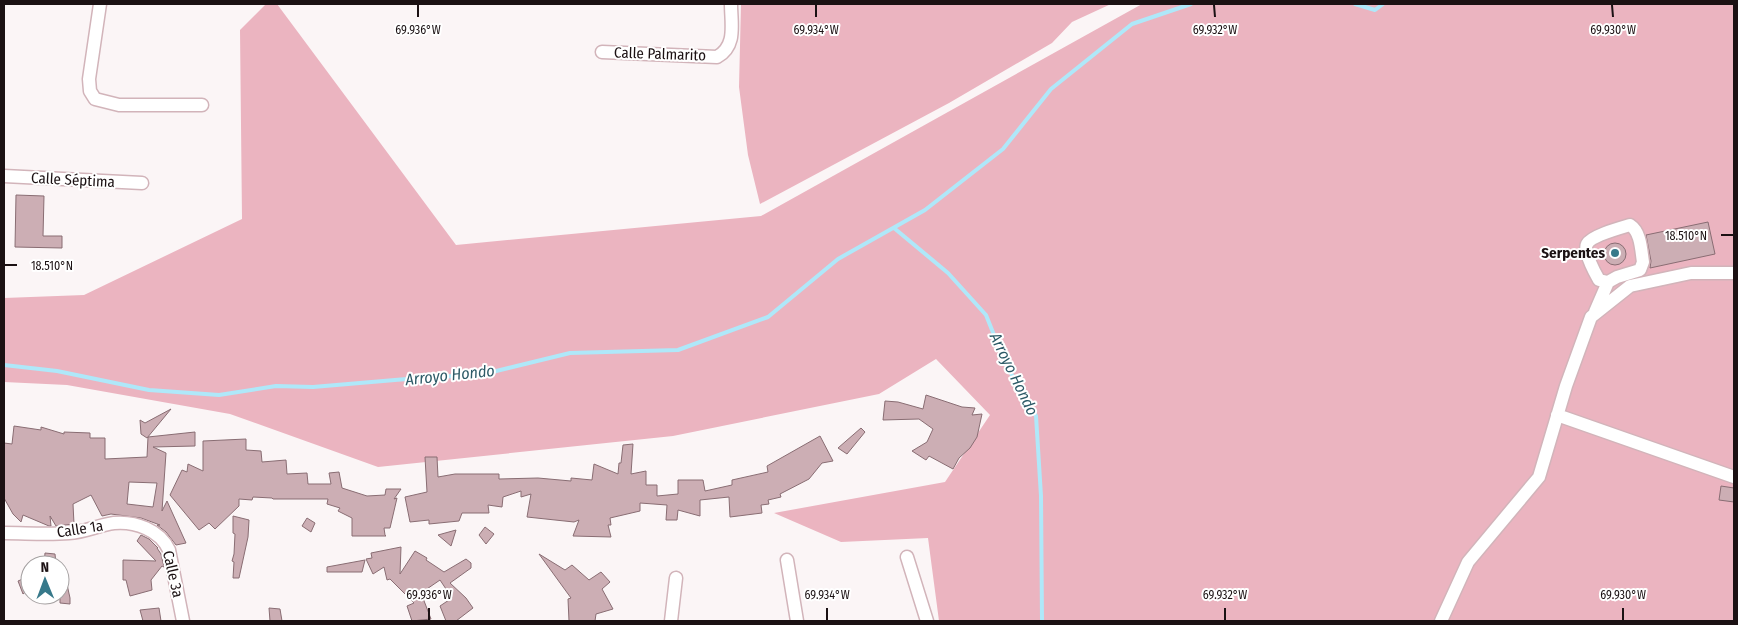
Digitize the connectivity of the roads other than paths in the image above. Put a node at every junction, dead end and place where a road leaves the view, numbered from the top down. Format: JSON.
{"nodes":[{"id":1,"x":100,"y":4,"type":"edge"},
{"id":2,"x":732,"y":4,"type":"edge"},
{"id":3,"x":602,"y":52,"type":"dead end"},
{"id":4,"x":202,"y":105,"type":"dead end"},
{"id":5,"x":4,"y":176,"type":"edge"},
{"id":6,"x":142,"y":183,"type":"dead end"},
{"id":7,"x":1734,"y":272,"type":"edge"},
{"id":8,"x":1608,"y":282,"type":"junction"},
{"id":9,"x":1594,"y":315,"type":"junction"},
{"id":10,"x":1558,"y":414,"type":"junction"},
{"id":11,"x":1734,"y":477,"type":"edge"},
{"id":12,"x":154,"y":532,"type":"joint"},
{"id":13,"x":4,"y":533,"type":"edge"},
{"id":14,"x":908,"y":557,"type":"dead end"},
{"id":15,"x":787,"y":560,"type":"dead end"},
{"id":16,"x":676,"y":578,"type":"dead end"},
{"id":17,"x":183,"y":621,"type":"edge"},
{"id":18,"x":670,"y":621,"type":"edge"},
{"id":19,"x":797,"y":621,"type":"edge"},
{"id":20,"x":927,"y":621,"type":"edge"},
{"id":21,"x":1441,"y":621,"type":"edge"}],
"edges":[{"from":1,"to":4,"type":"street"},
{"from":2,"to":3,"type":"street","name":"Calle Palmarito"},
{"from":5,"to":6,"type":"street","name":"Calle Séptima"},
{"from":7,"to":9,"type":"street"},
{"from":8,"to":8,"type":"street"},
{"from":8,"to":9,"type":"street"},
{"from":9,"to":10,"type":"street"},
{"from":10,"to":11,"type":"street"},
{"from":10,"to":21,"type":"street"},
{"from":12,"to":13,"type":"street","name":"Calle 1a"},
{"from":12,"to":17,"type":"street","name":"Calle 3a"},
{"from":14,"to":20,"type":"street"},
{"from":15,"to":19,"type":"street"},
{"from":16,"to":18,"type":"street"}]}
